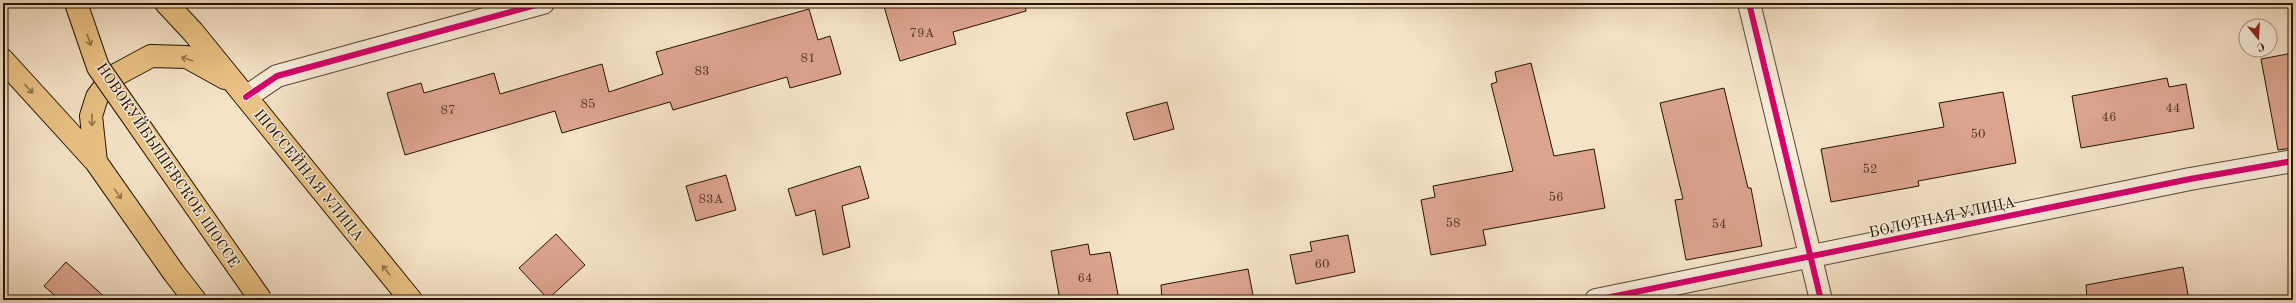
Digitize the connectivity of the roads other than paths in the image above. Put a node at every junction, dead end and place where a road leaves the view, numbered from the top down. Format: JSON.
{"nodes":[{"id":1,"x":76,"y":3,"type":"edge"},
{"id":2,"x":166,"y":3,"type":"edge"},
{"id":3,"x":180,"y":3,"type":"edge"},
{"id":4,"x":543,"y":3,"type":"edge"},
{"id":5,"x":1749,"y":3,"type":"edge"},
{"id":6,"x":193,"y":32,"type":"junction"},
{"id":7,"x":3,"y":60,"type":"edge"},
{"id":8,"x":240,"y":90,"type":"junction"},
{"id":9,"x":2293,"y":161,"type":"edge"},
{"id":10,"x":96,"y":162,"type":"junction"},
{"id":11,"x":1811,"y":257,"type":"junction"},
{"id":12,"x":195,"y":300,"type":"edge"},
{"id":13,"x":261,"y":300,"type":"edge"},
{"id":14,"x":411,"y":300,"type":"edge"},
{"id":15,"x":1596,"y":300,"type":"edge"},
{"id":16,"x":1820,"y":300,"type":"edge"}],
"edges":[{"from":1,"to":13,"type":"main road","name":"НОВОКУЙБЫШЕВСКОЕ ШОССЕ","one_way":true,"bridge":true},
{"from":2,"to":6,"type":"main road"},
{"from":3,"to":6,"type":"main road"},
{"from":4,"to":8,"type":"street"},
{"from":5,"to":11,"type":"street"},
{"from":6,"to":8,"type":"main road","name":"ШОССЕЙНАЯ УЛИЦА"},
{"from":7,"to":10,"type":"main road","one_way":true},
{"from":8,"to":10,"type":"main road","one_way":true},
{"from":14,"to":8,"type":"main road","name":"ШОССЕЙНАЯ УЛИЦА","one_way":true},
{"from":9,"to":11,"type":"street","name":"БОЛОТНАЯ УЛИЦА"},
{"from":10,"to":12,"type":"main road","one_way":true},
{"from":11,"to":15,"type":"street","name":"БОЛОТНАЯ УЛИЦА"},
{"from":11,"to":16,"type":"street"}]}
